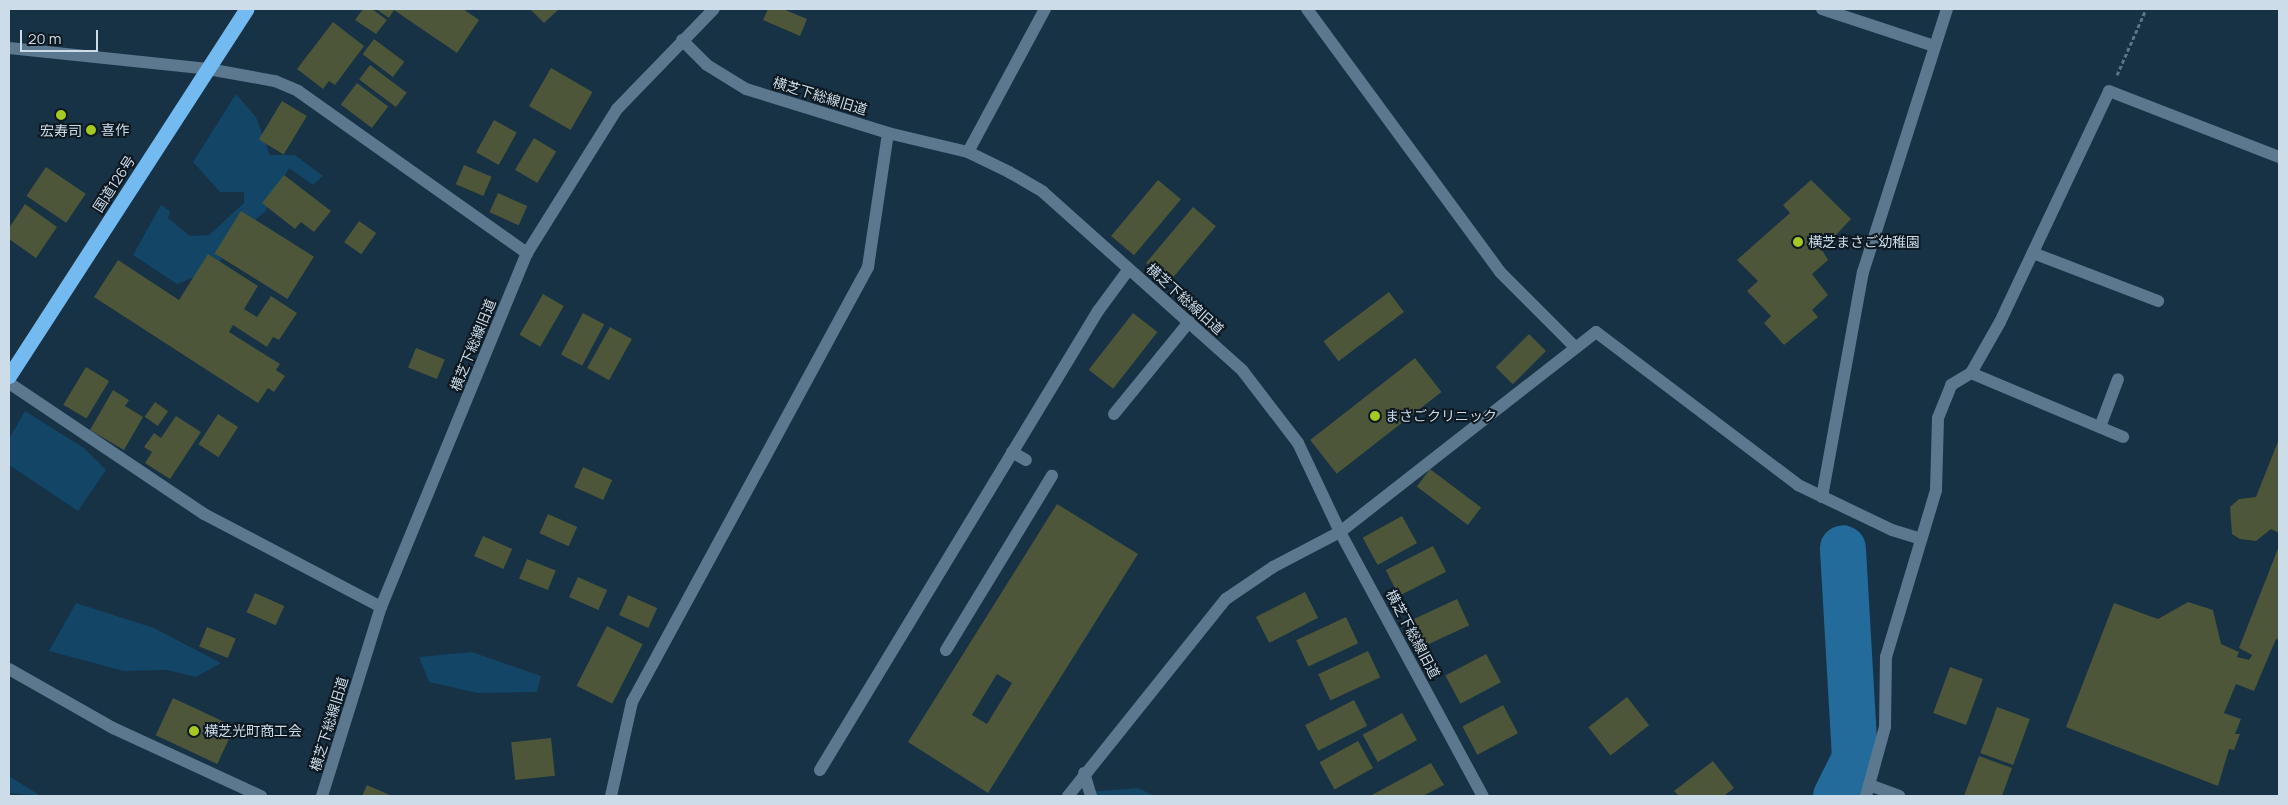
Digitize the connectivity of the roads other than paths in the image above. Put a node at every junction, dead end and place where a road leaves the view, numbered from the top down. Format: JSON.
{"nodes":[{"id":1,"x":246,"y":9,"type":"edge"},
{"id":2,"x":714,"y":9,"type":"edge"},
{"id":3,"x":1045,"y":9,"type":"edge"},
{"id":4,"x":1307,"y":9,"type":"edge"},
{"id":5,"x":1822,"y":9,"type":"edge"},
{"id":6,"x":1947,"y":9,"type":"edge"},
{"id":7,"x":682,"y":40,"type":"junction"},
{"id":8,"x":1934,"y":46,"type":"junction"},
{"id":9,"x":9,"y":48,"type":"edge"},
{"id":10,"x":208,"y":69,"type":"junction"},
{"id":11,"x":888,"y":133,"type":"junction"},
{"id":12,"x":968,"y":152,"type":"junction"},
{"id":13,"x":2279,"y":157,"type":"edge"},
{"id":14,"x":527,"y":253,"type":"junction"},
{"id":15,"x":2033,"y":253,"type":"junction"},
{"id":16,"x":1129,"y":269,"type":"junction"},
{"id":17,"x":2158,"y":301,"type":"dead end"},
{"id":18,"x":1189,"y":322,"type":"junction"},
{"id":19,"x":1576,"y":348,"type":"junction"},
{"id":20,"x":11,"y":368,"type":"edge"},
{"id":21,"x":1970,"y":373,"type":"junction"},
{"id":22,"x":2118,"y":379,"type":"dead end"},
{"id":23,"x":9,"y":383,"type":"edge"},
{"id":24,"x":1114,"y":414,"type":"dead end"},
{"id":25,"x":2100,"y":427,"type":"junction"},
{"id":26,"x":2123,"y":437,"type":"dead end"},
{"id":27,"x":1012,"y":452,"type":"junction"},
{"id":28,"x":1026,"y":460,"type":"dead end"},
{"id":29,"x":1052,"y":476,"type":"dead end"},
{"id":30,"x":1822,"y":497,"type":"junction"},
{"id":31,"x":1340,"y":532,"type":"junction"},
{"id":32,"x":1919,"y":538,"type":"junction"},
{"id":33,"x":381,"y":607,"type":"junction"},
{"id":34,"x":946,"y":650,"type":"dead end"},
{"id":35,"x":9,"y":669,"type":"edge"},
{"id":36,"x":820,"y":770,"type":"dead end"},
{"id":37,"x":1084,"y":774,"type":"junction"},
{"id":38,"x":1869,"y":791,"type":"edge"},
{"id":39,"x":261,"y":796,"type":"edge"},
{"id":40,"x":322,"y":796,"type":"edge"},
{"id":41,"x":611,"y":796,"type":"edge"},
{"id":42,"x":1068,"y":796,"type":"edge"},
{"id":43,"x":1091,"y":796,"type":"edge"},
{"id":44,"x":1483,"y":796,"type":"edge"},
{"id":45,"x":1899,"y":796,"type":"edge"}],
"edges":[{"from":1,"to":10,"type":"highway","name":"国道126号"},
{"from":2,"to":7,"type":"street"},
{"from":3,"to":12,"type":"street"},
{"from":4,"to":19,"type":"street"},
{"from":5,"to":8,"type":"street"},
{"from":6,"to":8,"type":"street"},
{"from":7,"to":11,"type":"street","name":"横芝下総線旧道"},
{"from":7,"to":14,"type":"street","name":"横芝下総線旧道"},
{"from":8,"to":30,"type":"street"},
{"from":9,"to":10,"type":"street"},
{"from":10,"to":14,"type":"street"},
{"from":10,"to":20,"type":"highway","name":"国道126号"},
{"from":11,"to":12,"type":"street","name":"横芝下総線旧道"},
{"from":11,"to":41,"type":"street"},
{"from":12,"to":16,"type":"street","name":"横芝下総線旧道"},
{"from":13,"to":15,"type":"street"},
{"from":14,"to":33,"type":"street","name":"横芝下総線旧道"},
{"from":15,"to":17,"type":"street"},
{"from":15,"to":21,"type":"street"},
{"from":16,"to":18,"type":"street","name":"横芝下総線旧道"},
{"from":16,"to":27,"type":"street"},
{"from":18,"to":24,"type":"street"},
{"from":18,"to":31,"type":"street","name":"横芝下総線旧道"},
{"from":19,"to":30,"type":"street"},
{"from":19,"to":31,"type":"street"},
{"from":21,"to":25,"type":"street"},
{"from":21,"to":32,"type":"street"},
{"from":22,"to":25,"type":"street"},
{"from":23,"to":33,"type":"street"},
{"from":25,"to":26,"type":"street"},
{"from":27,"to":28,"type":"street"},
{"from":27,"to":36,"type":"street"},
{"from":29,"to":34,"type":"street"},
{"from":30,"to":32,"type":"street"},
{"from":31,"to":37,"type":"street"},
{"from":31,"to":44,"type":"street","name":"横芝下総線旧道"},
{"from":32,"to":38,"type":"street"},
{"from":33,"to":40,"type":"street","name":"横芝下総線旧道"},
{"from":35,"to":39,"type":"street"},
{"from":37,"to":42,"type":"street"},
{"from":37,"to":43,"type":"street"},
{"from":38,"to":45,"type":"street"}]}
